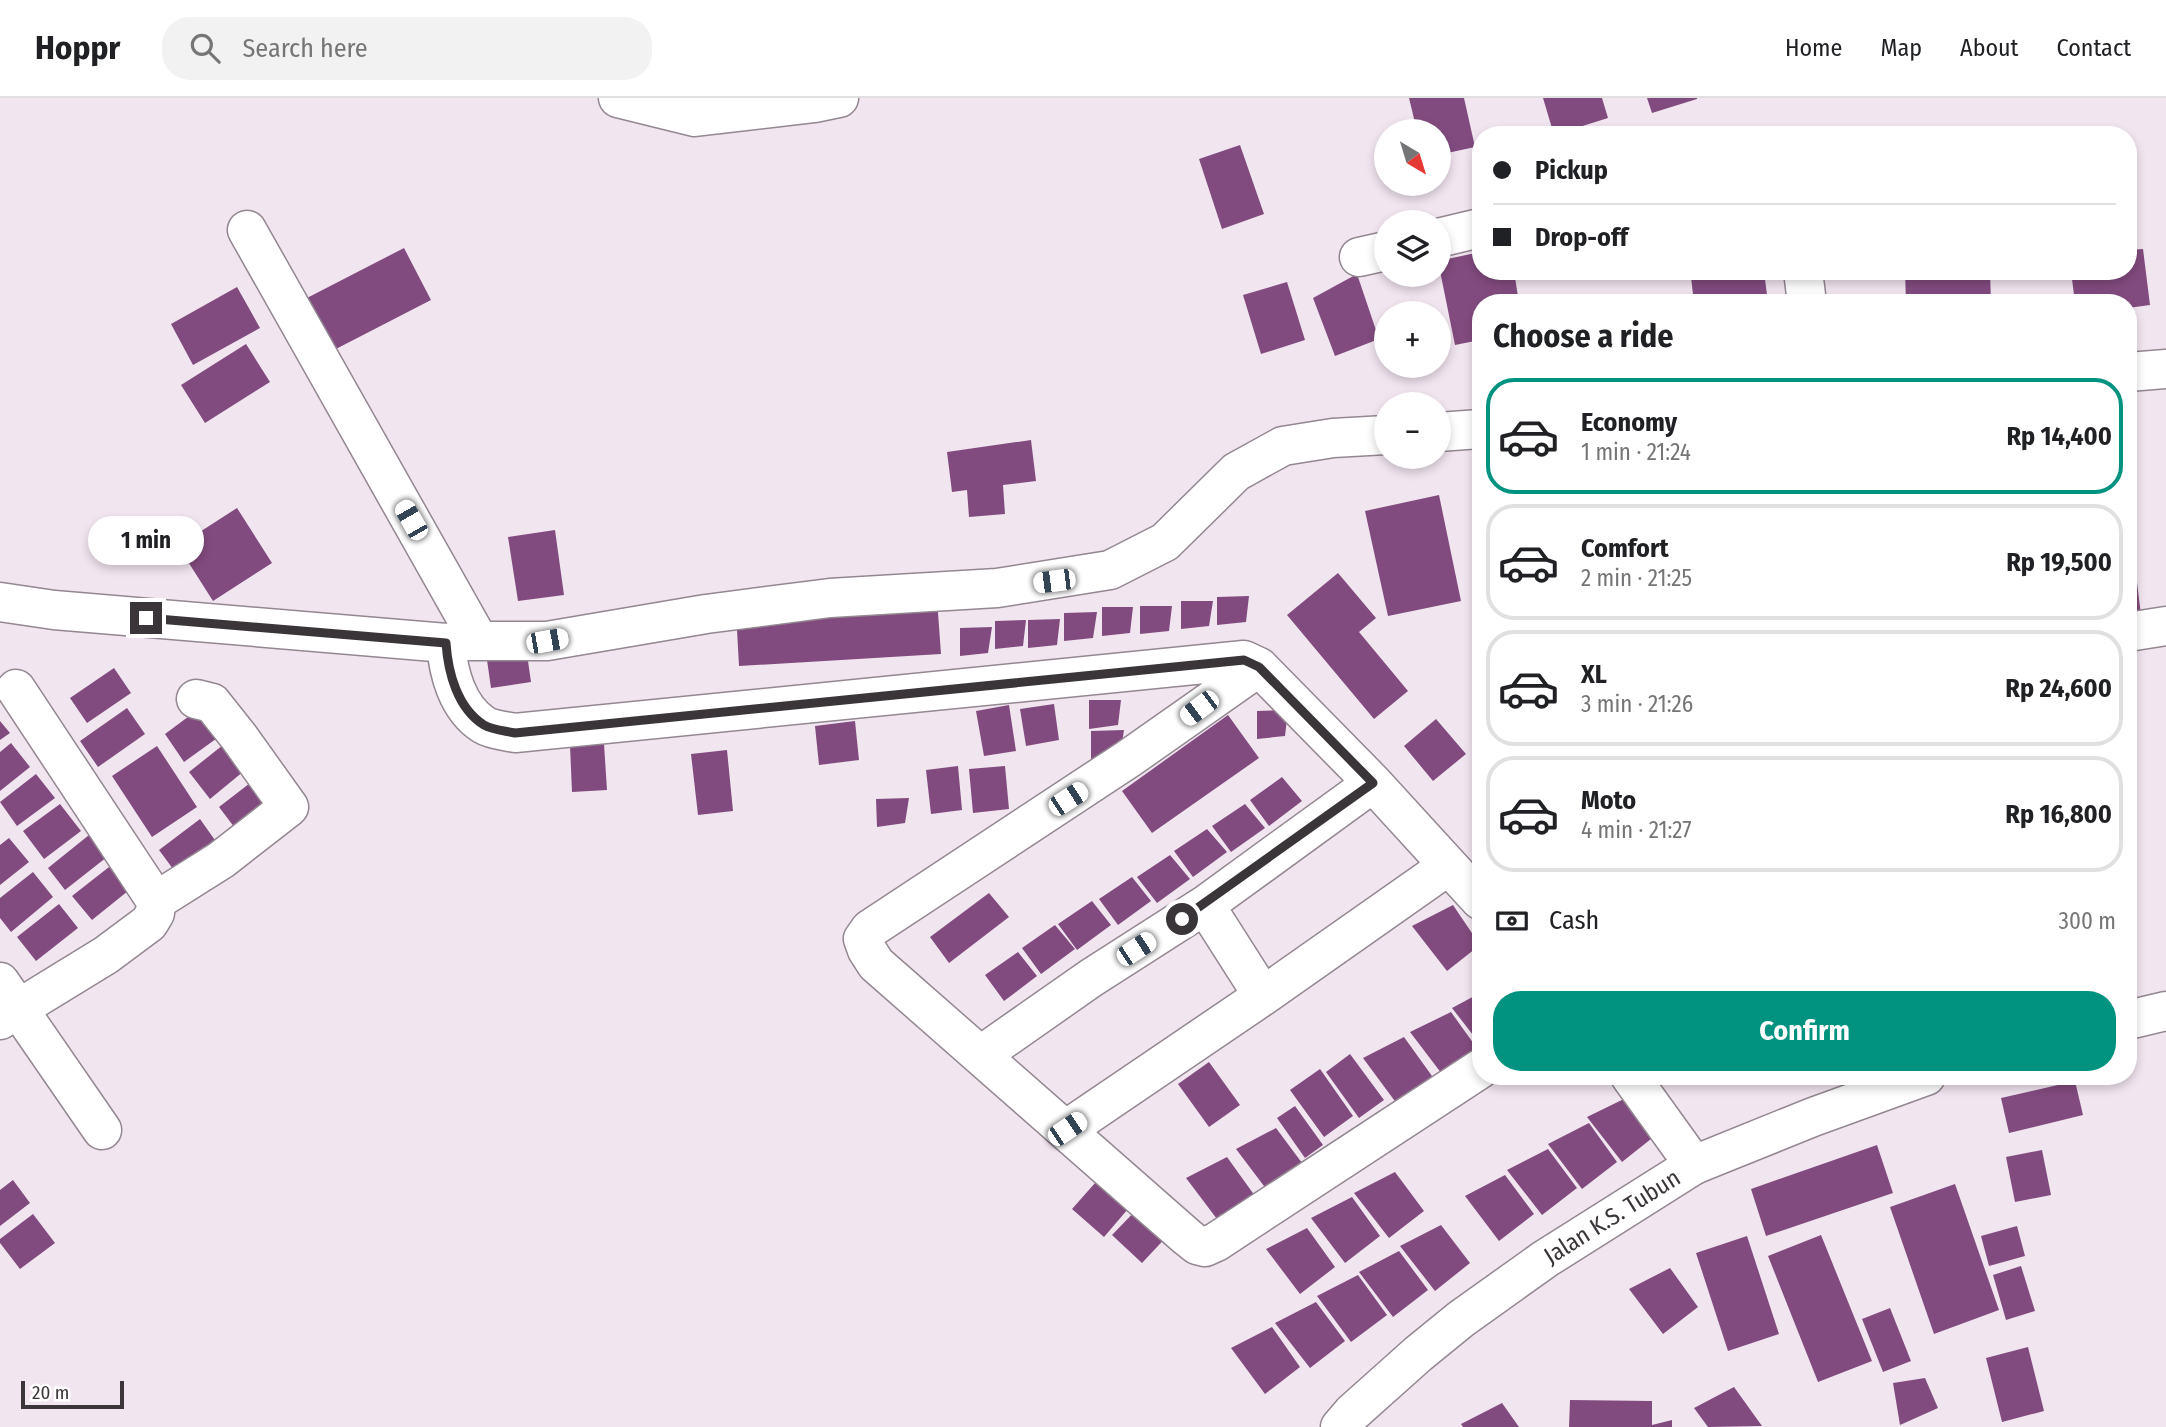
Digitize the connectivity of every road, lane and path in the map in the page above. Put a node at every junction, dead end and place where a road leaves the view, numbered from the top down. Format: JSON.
{"nodes":[{"id":1,"x":618,"y":98,"type":"edge"},
{"id":2,"x":839,"y":98,"type":"edge"},
{"id":3,"x":247,"y":230,"type":"dead end"},
{"id":4,"x":1472,"y":230,"type":"edge"},
{"id":5,"x":1451,"y":235,"type":"edge"},
{"id":6,"x":2166,"y":369,"type":"edge"},
{"id":7,"x":2137,"y":371,"type":"edge"},
{"id":8,"x":1472,"y":430,"type":"edge"},
{"id":9,"x":1451,"y":431,"type":"edge"},
{"id":10,"x":1374,"y":436,"type":"edge"},
{"id":11,"x":0,"y":602,"type":"edge"},
{"id":12,"x":2166,"y":626,"type":"edge"},
{"id":13,"x":2137,"y":631,"type":"edge"},
{"id":14,"x":462,"y":642,"type":"junction"},
{"id":15,"x":1259,"y":667,"type":"junction"},
{"id":16,"x":16,"y":689,"type":"dead end"},
{"id":17,"x":195,"y":699,"type":"dead end"},
{"id":18,"x":1373,"y":783,"type":"junction"},
{"id":19,"x":1448,"y":866,"type":"junction"},
{"id":20,"x":1472,"y":892,"type":"edge"},
{"id":21,"x":156,"y":901,"type":"junction"},
{"id":22,"x":1205,"y":905,"type":"junction"},
{"id":23,"x":1263,"y":996,"type":"junction"},
{"id":24,"x":6,"y":1003,"type":"edge"},
{"id":25,"x":2166,"y":1011,"type":"edge"},
{"id":26,"x":2137,"y":1018,"type":"edge"},
{"id":27,"x":981,"y":1055,"type":"junction"},
{"id":28,"x":1472,"y":1074,"type":"edge"},
{"id":29,"x":1636,"y":1085,"type":"edge"},
{"id":30,"x":1894,"y":1085,"type":"edge"},
{"id":31,"x":1067,"y":1129,"type":"junction"},
{"id":32,"x":102,"y":1130,"type":"dead end"},
{"id":33,"x":1694,"y":1165,"type":"junction"},
{"id":34,"x":1340,"y":1427,"type":"edge"}],
"edges":[{"from":1,"to":2,"type":"street"},
{"from":3,"to":14,"type":"street"},
{"from":4,"to":5,"type":"street"},
{"from":6,"to":7,"type":"street"},
{"from":8,"to":9,"type":"street"},
{"from":10,"to":14,"type":"street"},
{"from":11,"to":14,"type":"street"},
{"from":12,"to":13,"type":"street"},
{"from":14,"to":15,"type":"street"},
{"from":15,"to":18,"type":"street"},
{"from":15,"to":27,"type":"street"},
{"from":16,"to":21,"type":"street"},
{"from":17,"to":21,"type":"street"},
{"from":18,"to":19,"type":"street"},
{"from":18,"to":22,"type":"street"},
{"from":19,"to":20,"type":"street"},
{"from":19,"to":23,"type":"street"},
{"from":21,"to":24,"type":"street"},
{"from":22,"to":23,"type":"street"},
{"from":22,"to":27,"type":"street"},
{"from":23,"to":31,"type":"street"},
{"from":24,"to":32,"type":"street"},
{"from":25,"to":26,"type":"street"},
{"from":27,"to":31,"type":"street"},
{"from":28,"to":31,"type":"street"},
{"from":29,"to":33,"type":"street"},
{"from":30,"to":33,"type":"street","name":"Jalan K.S. Tubun"},
{"from":33,"to":34,"type":"street","name":"Jalan K.S. Tubun"}]}
